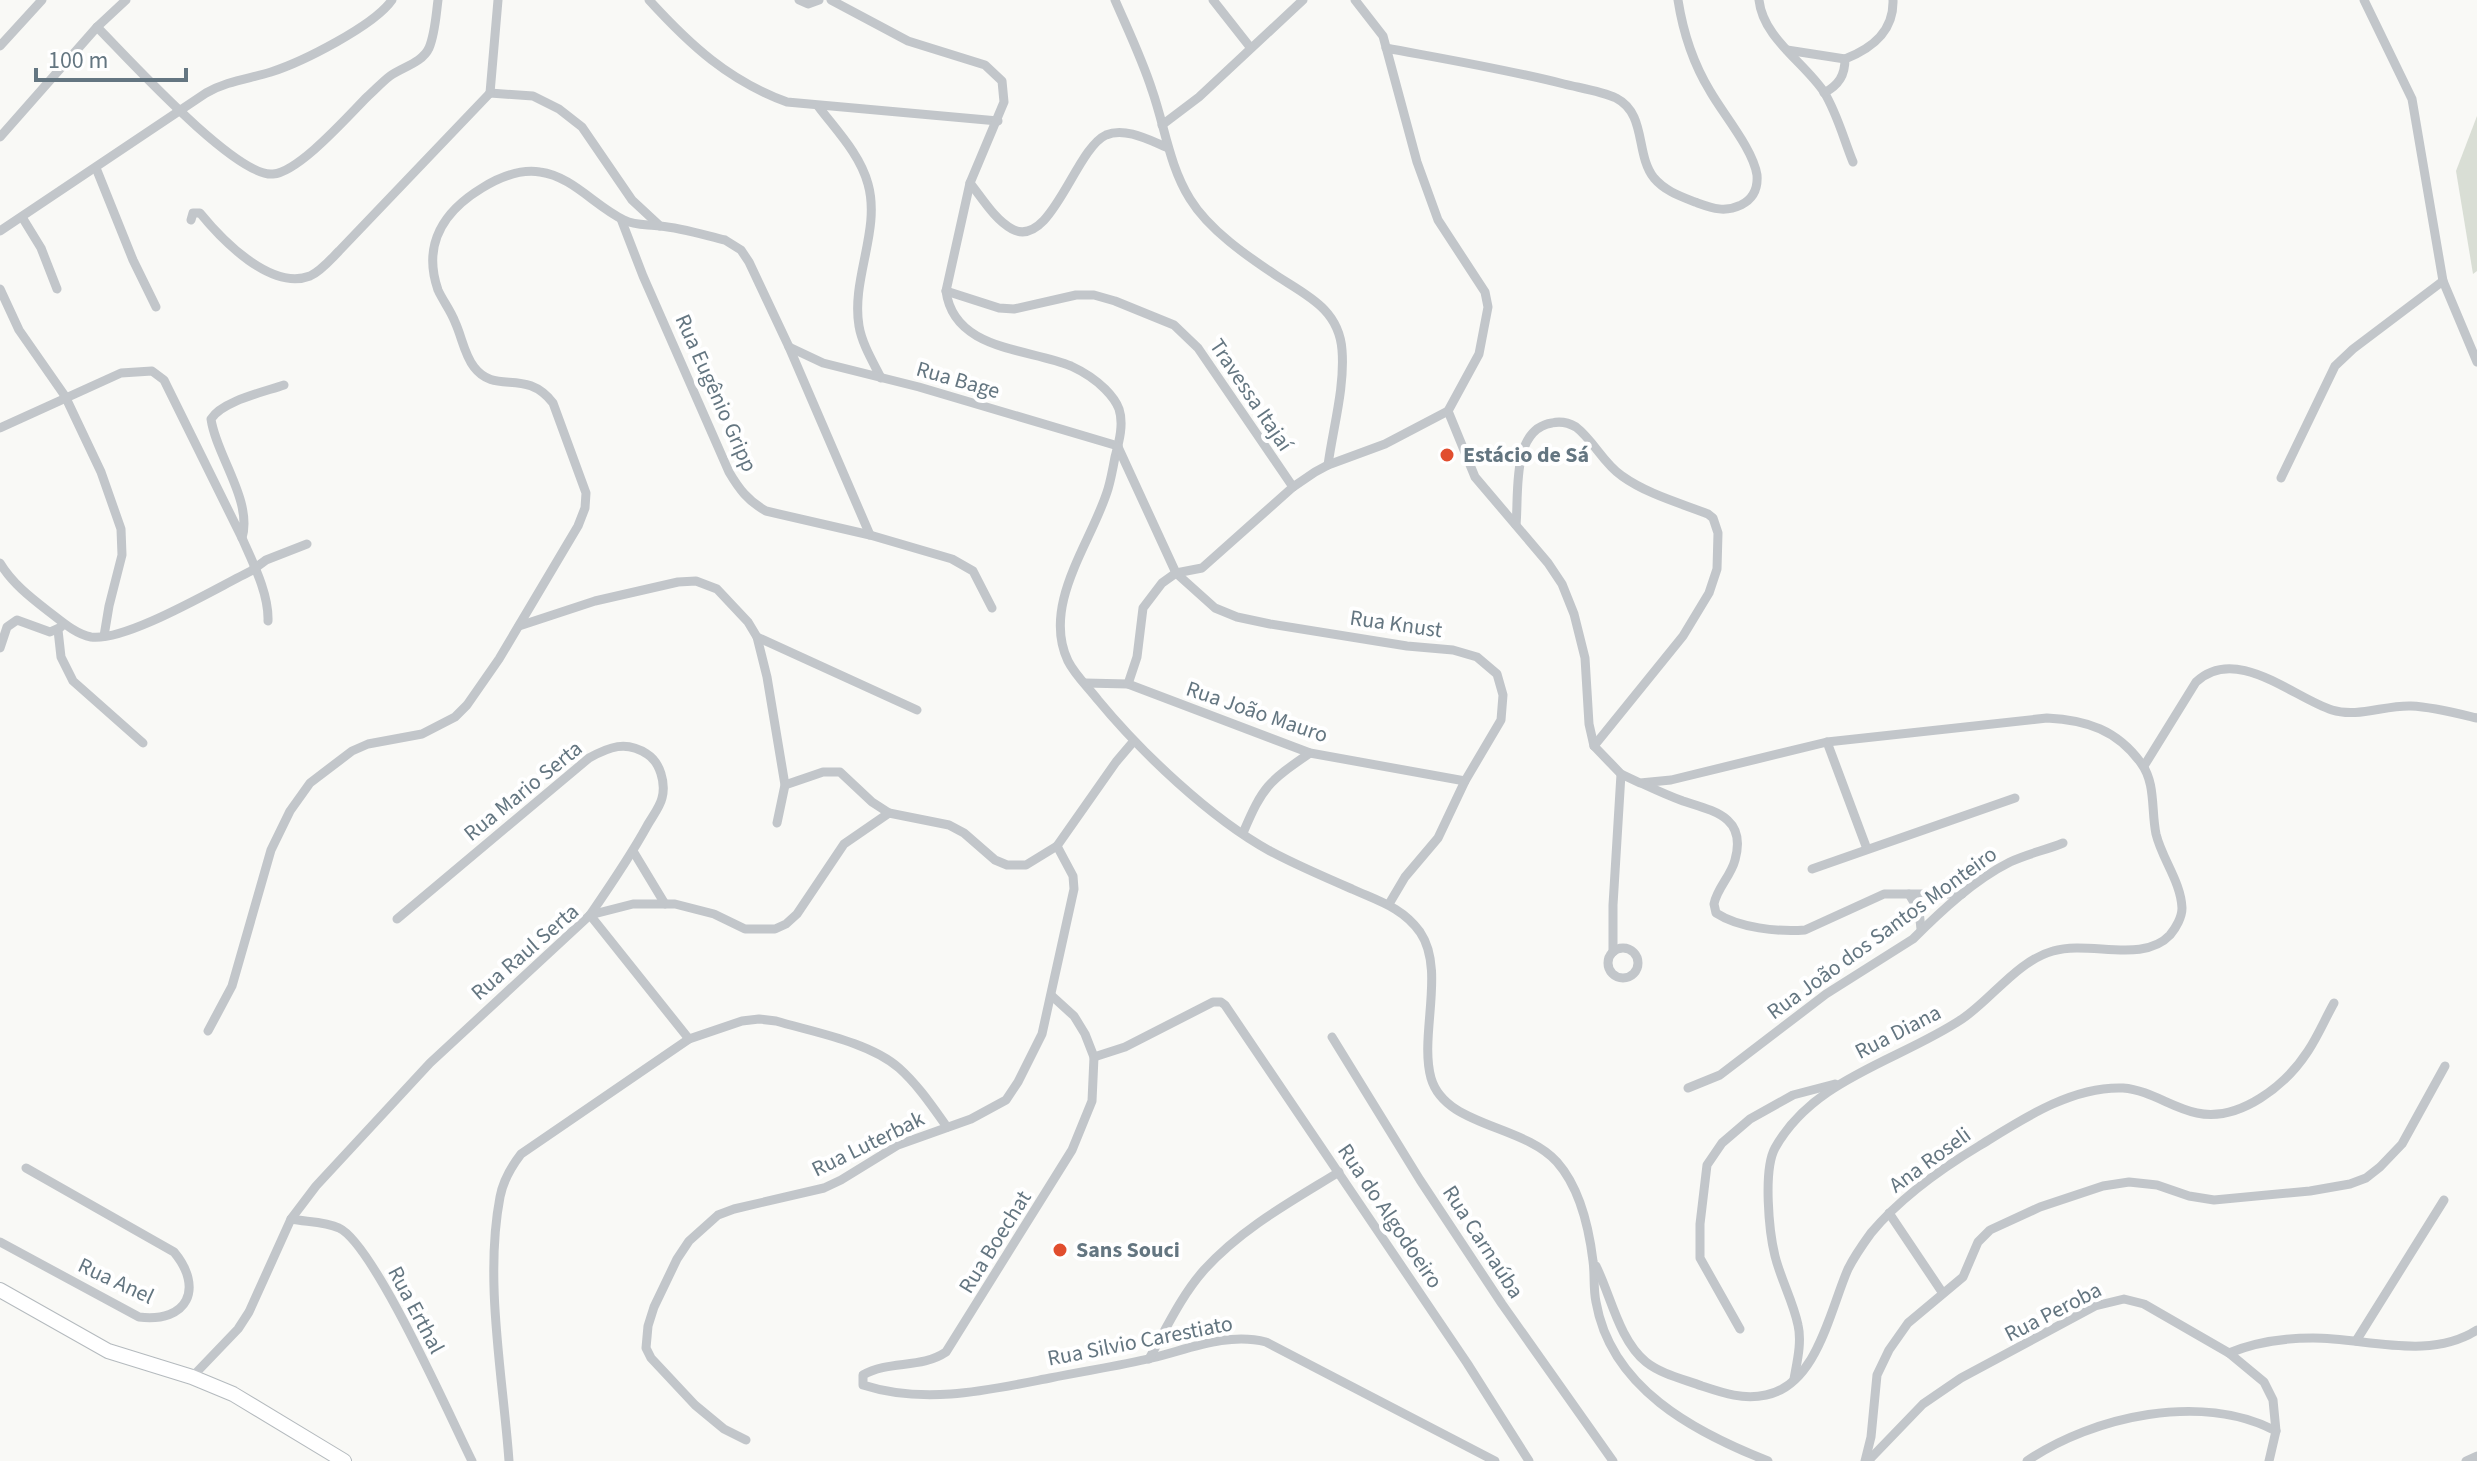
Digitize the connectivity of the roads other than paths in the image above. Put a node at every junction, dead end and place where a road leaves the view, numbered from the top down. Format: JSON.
{"nodes":[{"id":1,"x":42,"y":0,"type":"edge"},
{"id":2,"x":126,"y":0,"type":"edge"},
{"id":3,"x":392,"y":0,"type":"edge"},
{"id":4,"x":438,"y":0,"type":"edge"},
{"id":5,"x":498,"y":0,"type":"edge"},
{"id":6,"x":649,"y":0,"type":"edge"},
{"id":7,"x":799,"y":0,"type":"edge"},
{"id":8,"x":819,"y":0,"type":"edge"},
{"id":9,"x":831,"y":0,"type":"edge"},
{"id":10,"x":1115,"y":0,"type":"edge"},
{"id":11,"x":1213,"y":0,"type":"edge"},
{"id":12,"x":1303,"y":0,"type":"edge"},
{"id":13,"x":1355,"y":0,"type":"edge"},
{"id":14,"x":1678,"y":0,"type":"edge"},
{"id":15,"x":1759,"y":0,"type":"edge"},
{"id":16,"x":1893,"y":0,"type":"edge"},
{"id":17,"x":2364,"y":0,"type":"edge"},
{"id":18,"x":97,"y":27,"type":"junction"},
{"id":19,"x":0,"y":46,"type":"edge"},
{"id":20,"x":1250,"y":47,"type":"junction"},
{"id":21,"x":1386,"y":48,"type":"junction"},
{"id":22,"x":1787,"y":50,"type":"junction"},
{"id":23,"x":1845,"y":59,"type":"junction"},
{"id":24,"x":490,"y":93,"type":"junction"},
{"id":25,"x":1824,"y":93,"type":"junction"},
{"id":26,"x":814,"y":106,"type":"junction"},
{"id":27,"x":179,"y":112,"type":"junction"},
{"id":28,"x":998,"y":121,"type":"junction"},
{"id":29,"x":1162,"y":125,"type":"junction"},
{"id":30,"x":0,"y":137,"type":"edge"},
{"id":31,"x":1166,"y":147,"type":"junction"},
{"id":32,"x":1853,"y":162,"type":"dead end"},
{"id":33,"x":96,"y":168,"type":"junction"},
{"id":34,"x":970,"y":183,"type":"junction"},
{"id":35,"x":22,"y":217,"type":"junction"},
{"id":36,"x":621,"y":219,"type":"junction"},
{"id":37,"x":191,"y":220,"type":"dead end"},
{"id":38,"x":660,"y":226,"type":"junction"},
{"id":39,"x":0,"y":231,"type":"edge"},
{"id":40,"x":2443,"y":281,"type":"junction"},
{"id":41,"x":0,"y":289,"type":"edge"},
{"id":42,"x":57,"y":289,"type":"dead end"},
{"id":43,"x":946,"y":291,"type":"junction"},
{"id":44,"x":156,"y":307,"type":"dead end"},
{"id":45,"x":789,"y":347,"type":"junction"},
{"id":46,"x":2477,"y":362,"type":"edge"},
{"id":47,"x":881,"y":378,"type":"junction"},
{"id":48,"x":284,"y":385,"type":"dead end"},
{"id":49,"x":65,"y":396,"type":"junction"},
{"id":50,"x":1448,"y":411,"type":"junction"},
{"id":51,"x":0,"y":428,"type":"edge"},
{"id":52,"x":1118,"y":446,"type":"junction"},
{"id":53,"x":1328,"y":465,"type":"junction"},
{"id":54,"x":2281,"y":478,"type":"dead end"},
{"id":55,"x":1293,"y":487,"type":"junction"},
{"id":56,"x":1516,"y":525,"type":"junction"},
{"id":57,"x":870,"y":535,"type":"junction"},
{"id":58,"x":242,"y":538,"type":"junction"},
{"id":59,"x":307,"y":544,"type":"dead end"},
{"id":60,"x":0,"y":563,"type":"edge"},
{"id":61,"x":255,"y":568,"type":"junction"},
{"id":62,"x":1176,"y":573,"type":"junction"},
{"id":63,"x":992,"y":608,"type":"dead end"},
{"id":64,"x":268,"y":621,"type":"dead end"},
{"id":65,"x":61,"y":626,"type":"junction"},
{"id":66,"x":519,"y":626,"type":"junction"},
{"id":67,"x":104,"y":636,"type":"junction"},
{"id":68,"x":757,"y":637,"type":"junction"},
{"id":69,"x":0,"y":648,"type":"edge"},
{"id":70,"x":1085,"y":683,"type":"junction"},
{"id":71,"x":1128,"y":684,"type":"junction"},
{"id":72,"x":917,"y":710,"type":"dead end"},
{"id":73,"x":2477,"y":718,"type":"edge"},
{"id":74,"x":1133,"y":742,"type":"junction"},
{"id":75,"x":1827,"y":742,"type":"junction"},
{"id":76,"x":143,"y":743,"type":"dead end"},
{"id":77,"x":1594,"y":746,"type":"junction"},
{"id":78,"x":1310,"y":753,"type":"junction"},
{"id":79,"x":2144,"y":766,"type":"junction"},
{"id":80,"x":1621,"y":774,"type":"junction"},
{"id":81,"x":1465,"y":781,"type":"junction"},
{"id":82,"x":1640,"y":783,"type":"junction"},
{"id":83,"x":785,"y":785,"type":"junction"},
{"id":84,"x":2015,"y":798,"type":"dead end"},
{"id":85,"x":889,"y":813,"type":"junction"},
{"id":86,"x":777,"y":823,"type":"dead end"},
{"id":87,"x":1243,"y":833,"type":"junction"},
{"id":88,"x":2063,"y":843,"type":"dead end"},
{"id":89,"x":1057,"y":846,"type":"junction"},
{"id":90,"x":1867,"y":849,"type":"junction"},
{"id":91,"x":633,"y":851,"type":"junction"},
{"id":92,"x":1812,"y":869,"type":"dead end"},
{"id":93,"x":1905,"y":893,"type":"junction"},
{"id":94,"x":1962,"y":894,"type":"junction"},
{"id":95,"x":665,"y":904,"type":"junction"},
{"id":96,"x":1389,"y":904,"type":"junction"},
{"id":97,"x":590,"y":915,"type":"junction"},
{"id":98,"x":397,"y":919,"type":"dead end"},
{"id":99,"x":1921,"y":929,"type":"junction"},
{"id":100,"x":1613,"y":952,"type":"dead end"},
{"id":101,"x":1052,"y":996,"type":"junction"},
{"id":102,"x":2334,"y":1003,"type":"dead end"},
{"id":103,"x":208,"y":1031,"type":"dead end"},
{"id":104,"x":1332,"y":1037,"type":"dead end"},
{"id":105,"x":689,"y":1039,"type":"junction"},
{"id":106,"x":1094,"y":1057,"type":"junction"},
{"id":107,"x":2445,"y":1066,"type":"dead end"},
{"id":108,"x":1839,"y":1083,"type":"junction"},
{"id":109,"x":1688,"y":1088,"type":"dead end"},
{"id":110,"x":947,"y":1127,"type":"junction"},
{"id":111,"x":26,"y":1168,"type":"dead end"},
{"id":112,"x":1339,"y":1172,"type":"junction"},
{"id":113,"x":2444,"y":1200,"type":"dead end"},
{"id":114,"x":1889,"y":1213,"type":"junction"},
{"id":115,"x":291,"y":1219,"type":"junction"},
{"id":116,"x":0,"y":1242,"type":"edge"},
{"id":117,"x":1593,"y":1259,"type":"junction"},
{"id":118,"x":0,"y":1290,"type":"edge"},
{"id":119,"x":1942,"y":1292,"type":"junction"},
{"id":120,"x":1740,"y":1329,"type":"dead end"},
{"id":121,"x":2477,"y":1330,"type":"edge"},
{"id":122,"x":2356,"y":1341,"type":"junction"},
{"id":123,"x":2229,"y":1353,"type":"junction"},
{"id":124,"x":1149,"y":1359,"type":"junction"},
{"id":125,"x":192,"y":1377,"type":"junction"},
{"id":126,"x":1794,"y":1379,"type":"junction"},
{"id":127,"x":862,"y":1383,"type":"joint"},
{"id":128,"x":2276,"y":1431,"type":"junction"},
{"id":129,"x":746,"y":1440,"type":"dead end"},
{"id":130,"x":2477,"y":1456,"type":"edge"},
{"id":131,"x":344,"y":1461,"type":"edge"},
{"id":132,"x":472,"y":1461,"type":"edge"},
{"id":133,"x":509,"y":1461,"type":"edge"},
{"id":134,"x":1495,"y":1461,"type":"edge"},
{"id":135,"x":1529,"y":1461,"type":"edge"},
{"id":136,"x":1613,"y":1461,"type":"edge"},
{"id":137,"x":1768,"y":1461,"type":"edge"},
{"id":138,"x":1866,"y":1461,"type":"edge"},
{"id":139,"x":2027,"y":1461,"type":"edge"},
{"id":140,"x":2269,"y":1461,"type":"edge"},
{"id":141,"x":2466,"y":1461,"type":"edge"}],
"edges":[{"from":1,"to":19,"type":"street"},
{"from":2,"to":18,"type":"street"},
{"from":3,"to":27,"type":"street"},
{"from":4,"to":27,"type":"street"},
{"from":5,"to":24,"type":"street"},
{"from":6,"to":26,"type":"street"},
{"from":7,"to":8,"type":"street"},
{"from":9,"to":28,"type":"street"},
{"from":10,"to":29,"type":"street"},
{"from":11,"to":20,"type":"street"},
{"from":12,"to":20,"type":"street"},
{"from":13,"to":21,"type":"street"},
{"from":14,"to":21,"type":"street"},
{"from":15,"to":22,"type":"street"},
{"from":16,"to":23,"type":"street"},
{"from":17,"to":40,"type":"street"},
{"from":18,"to":27,"type":"street"},
{"from":18,"to":30,"type":"street"},
{"from":20,"to":29,"type":"street"},
{"from":21,"to":50,"type":"street"},
{"from":22,"to":23,"type":"street"},
{"from":22,"to":25,"type":"street"},
{"from":23,"to":25,"type":"street"},
{"from":24,"to":37,"type":"street"},
{"from":24,"to":38,"type":"street"},
{"from":25,"to":32,"type":"street"},
{"from":26,"to":28,"type":"street"},
{"from":26,"to":47,"type":"street"},
{"from":27,"to":33,"type":"street"},
{"from":28,"to":34,"type":"street"},
{"from":29,"to":31,"type":"street"},
{"from":31,"to":34,"type":"street"},
{"from":31,"to":53,"type":"street"},
{"from":33,"to":35,"type":"street"},
{"from":33,"to":44,"type":"street"},
{"from":34,"to":43,"type":"street"},
{"from":35,"to":39,"type":"street"},
{"from":35,"to":42,"type":"street"},
{"from":36,"to":38,"type":"street"},
{"from":36,"to":57,"type":"street","name":"Rua Eugênio Gripp"},
{"from":36,"to":66,"type":"street"},
{"from":38,"to":45,"type":"street"},
{"from":40,"to":46,"type":"street"},
{"from":40,"to":54,"type":"street"},
{"from":41,"to":49,"type":"street"},
{"from":43,"to":52,"type":"street"},
{"from":43,"to":55,"type":"street","name":"Travessa Itajaí"},
{"from":45,"to":47,"type":"street","name":"Rua Bage"},
{"from":45,"to":57,"type":"street"},
{"from":47,"to":52,"type":"street","name":"Rua Bage"},
{"from":48,"to":58,"type":"street"},
{"from":49,"to":51,"type":"street"},
{"from":49,"to":58,"type":"street"},
{"from":49,"to":67,"type":"street"},
{"from":50,"to":53,"type":"street"},
{"from":50,"to":56,"type":"street"},
{"from":52,"to":62,"type":"street","name":"Rua Knust"},
{"from":52,"to":70,"type":"street"},
{"from":53,"to":55,"type":"street"},
{"from":55,"to":62,"type":"street"},
{"from":56,"to":77,"type":"street"},
{"from":56,"to":77,"type":"street"},
{"from":57,"to":63,"type":"street","name":"Rua Eugênio Gripp"},
{"from":58,"to":61,"type":"street"},
{"from":59,"to":61,"type":"street"},
{"from":60,"to":65,"type":"street"},
{"from":61,"to":64,"type":"street"},
{"from":61,"to":67,"type":"street"},
{"from":62,"to":71,"type":"street"},
{"from":62,"to":81,"type":"street","name":"Rua Knust"},
{"from":65,"to":67,"type":"street"},
{"from":65,"to":69,"type":"street"},
{"from":65,"to":76,"type":"street"},
{"from":66,"to":68,"type":"street"},
{"from":66,"to":103,"type":"street"},
{"from":68,"to":72,"type":"street"},
{"from":68,"to":83,"type":"street"},
{"from":70,"to":71,"type":"street","name":"Rua João Mauro"},
{"from":70,"to":74,"type":"street"},
{"from":71,"to":78,"type":"street","name":"Rua João Mauro"},
{"from":73,"to":79,"type":"street"},
{"from":74,"to":87,"type":"street"},
{"from":74,"to":89,"type":"street"},
{"from":75,"to":79,"type":"street"},
{"from":75,"to":82,"type":"street"},
{"from":75,"to":90,"type":"street"},
{"from":77,"to":80,"type":"street"},
{"from":78,"to":81,"type":"street","name":"Rua João Mauro"},
{"from":78,"to":87,"type":"street"},
{"from":79,"to":108,"type":"street","name":"Rua Diana"},
{"from":80,"to":82,"type":"street"},
{"from":80,"to":100,"type":"street"},
{"from":81,"to":96,"type":"street","name":"Rua Knust"},
{"from":82,"to":93,"type":"street"},
{"from":83,"to":85,"type":"street"},
{"from":83,"to":86,"type":"street"},
{"from":84,"to":90,"type":"street"},
{"from":85,"to":89,"type":"street"},
{"from":85,"to":95,"type":"street","name":"Rua Raul Serta"},
{"from":87,"to":96,"type":"street"},
{"from":88,"to":94,"type":"street","name":"Rua João dos Santos Monteiro"},
{"from":89,"to":101,"type":"street","name":"Rua Luterbak"},
{"from":90,"to":92,"type":"street"},
{"from":91,"to":95,"type":"street"},
{"from":91,"to":97,"type":"street","name":"Rua Mario Serta"},
{"from":91,"to":98,"type":"street","name":"Rua Mario Serta"},
{"from":93,"to":94,"type":"street"},
{"from":93,"to":99,"type":"street"},
{"from":94,"to":99,"type":"street","name":"Rua João dos Santos Monteiro"},
{"from":95,"to":97,"type":"street","name":"Rua Raul Serta"},
{"from":96,"to":117,"type":"street"},
{"from":97,"to":105,"type":"street"},
{"from":97,"to":115,"type":"street","name":"Rua Raul Serta"},
{"from":99,"to":109,"type":"street","name":"Rua João dos Santos Monteiro"},
{"from":101,"to":106,"type":"street"},
{"from":101,"to":110,"type":"street","name":"Rua Luterbak"},
{"from":102,"to":114,"type":"street","name":"Ana Roseli"},
{"from":104,"to":136,"type":"street","name":"Rua Carnaúba"},
{"from":105,"to":110,"type":"street"},
{"from":105,"to":133,"type":"street"},
{"from":106,"to":112,"type":"street","name":"Rua do Algodoeiro"},
{"from":106,"to":127,"type":"street","name":"Rua Boechat"},
{"from":107,"to":119,"type":"street"},
{"from":108,"to":120,"type":"street"},
{"from":108,"to":126,"type":"street","name":"Rua Diana"},
{"from":110,"to":129,"type":"street","name":"Rua Luterbak"},
{"from":111,"to":116,"type":"street","name":"Rua Anel"},
{"from":112,"to":124,"type":"street"},
{"from":112,"to":135,"type":"street","name":"Rua do Algodoeiro"},
{"from":113,"to":122,"type":"street"},
{"from":114,"to":119,"type":"street"},
{"from":114,"to":126,"type":"street","name":"Ana Roseli"},
{"from":115,"to":125,"type":"street","name":"Rua Raul Serta"},
{"from":115,"to":132,"type":"street","name":"Rua Erthal"},
{"from":117,"to":126,"type":"street"},
{"from":117,"to":137,"type":"street"},
{"from":118,"to":125,"type":"street"},
{"from":119,"to":138,"type":"street"},
{"from":121,"to":122,"type":"street"},
{"from":122,"to":123,"type":"street"},
{"from":123,"to":128,"type":"street","name":"Rua Peroba"},
{"from":123,"to":138,"type":"street","name":"Rua Peroba"},
{"from":124,"to":127,"type":"street","name":"Rua Silvio Carestiato"},
{"from":124,"to":134,"type":"street","name":"Rua Silvio Carestiato"},
{"from":125,"to":131,"type":"street"},
{"from":128,"to":139,"type":"street"},
{"from":128,"to":140,"type":"street"},
{"from":130,"to":141,"type":"street"}]}
